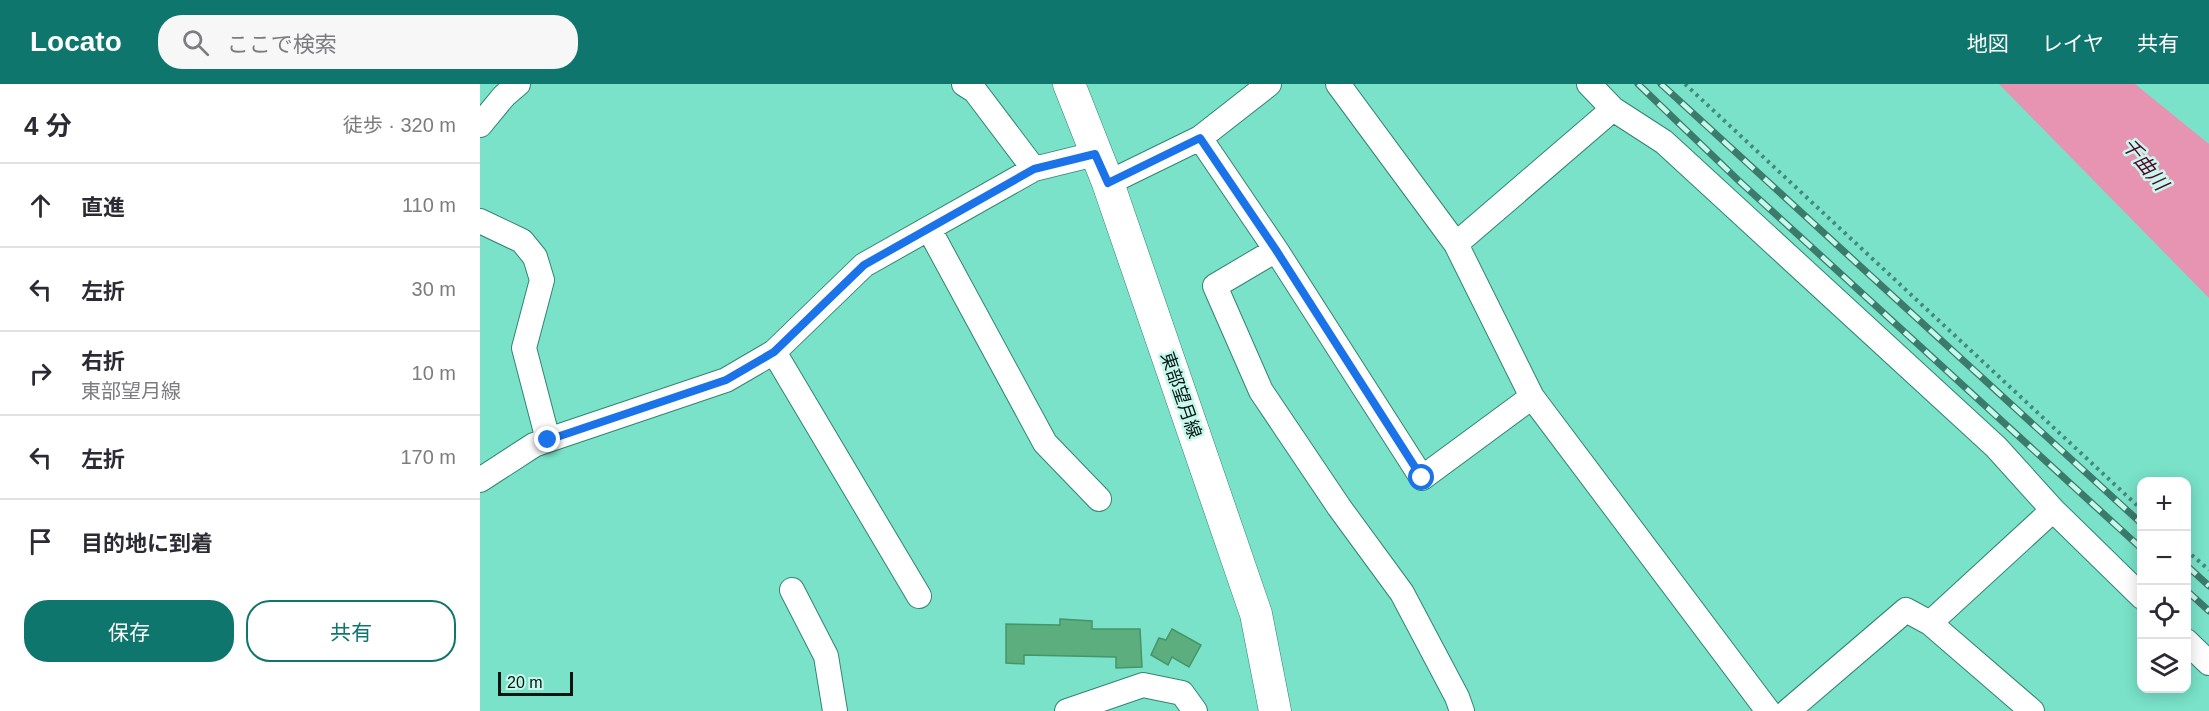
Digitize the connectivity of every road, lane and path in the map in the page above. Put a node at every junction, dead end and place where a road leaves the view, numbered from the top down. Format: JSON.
{"nodes":[{"id":1,"x":518,"y":84,"type":"edge"},
{"id":2,"x":964,"y":84,"type":"edge"},
{"id":3,"x":1069,"y":84,"type":"edge"},
{"id":4,"x":1269,"y":84,"type":"edge"},
{"id":5,"x":1338,"y":84,"type":"edge"},
{"id":6,"x":1589,"y":84,"type":"edge"},
{"id":7,"x":1685,"y":84,"type":"edge"},
{"id":8,"x":1613,"y":109,"type":"junction"},
{"id":9,"x":480,"y":125,"type":"edge"},
{"id":10,"x":1200,"y":138,"type":"junction"},
{"id":11,"x":1095,"y":154,"type":"junction"},
{"id":12,"x":1034,"y":169,"type":"junction"},
{"id":13,"x":1108,"y":183,"type":"junction"},
{"id":14,"x":480,"y":221,"type":"edge"},
{"id":15,"x":929,"y":229,"type":"junction"},
{"id":16,"x":1456,"y":244,"type":"junction"},
{"id":17,"x":1276,"y":250,"type":"junction"},
{"id":18,"x":774,"y":352,"type":"junction"},
{"id":19,"x":1532,"y":397,"type":"junction"},
{"id":20,"x":548,"y":440,"type":"junction"},
{"id":21,"x":480,"y":480,"type":"edge"},
{"id":22,"x":1099,"y":499,"type":"dead end"},
{"id":23,"x":2137,"y":505,"type":"edge"},
{"id":24,"x":2053,"y":510,"type":"junction"},
{"id":25,"x":2191,"y":554,"type":"edge"},
{"id":26,"x":2209,"y":570,"type":"edge"},
{"id":27,"x":792,"y":590,"type":"dead end"},
{"id":28,"x":2137,"y":592,"type":"edge"},
{"id":29,"x":919,"y":596,"type":"dead end"},
{"id":30,"x":1930,"y":623,"type":"junction"},
{"id":31,"x":2191,"y":645,"type":"edge"},
{"id":32,"x":2209,"y":663,"type":"edge"},
{"id":33,"x":835,"y":711,"type":"edge"},
{"id":34,"x":1067,"y":711,"type":"edge"},
{"id":35,"x":1195,"y":711,"type":"edge"},
{"id":36,"x":1275,"y":711,"type":"edge"},
{"id":37,"x":1462,"y":711,"type":"edge"},
{"id":38,"x":1768,"y":711,"type":"edge"},
{"id":39,"x":1788,"y":711,"type":"edge"},
{"id":40,"x":2032,"y":711,"type":"edge"}],
"edges":[{"from":1,"to":9,"type":"street"},
{"from":2,"to":12,"type":"street"},
{"from":3,"to":11,"type":"main road","name":"東部望月線"},
{"from":4,"to":10,"type":"street"},
{"from":5,"to":16,"type":"street"},
{"from":6,"to":8,"type":"street"},
{"from":7,"to":23,"type":"path"},
{"from":8,"to":16,"type":"street"},
{"from":8,"to":24,"type":"street"},
{"from":10,"to":13,"type":"street"},
{"from":10,"to":17,"type":"street"},
{"from":11,"to":12,"type":"street"},
{"from":11,"to":13,"type":"main road","name":"東部望月線"},
{"from":12,"to":15,"type":"street"},
{"from":13,"to":36,"type":"main road","name":"東部望月線"},
{"from":14,"to":20,"type":"street"},
{"from":15,"to":18,"type":"street"},
{"from":15,"to":22,"type":"street"},
{"from":16,"to":19,"type":"street"},
{"from":17,"to":19,"type":"street"},
{"from":17,"to":37,"type":"street"},
{"from":18,"to":20,"type":"street"},
{"from":18,"to":29,"type":"street"},
{"from":19,"to":38,"type":"street"},
{"from":20,"to":21,"type":"street"},
{"from":24,"to":28,"type":"street"},
{"from":24,"to":30,"type":"street"},
{"from":25,"to":26,"type":"path"},
{"from":27,"to":33,"type":"street"},
{"from":30,"to":39,"type":"street"},
{"from":30,"to":40,"type":"street"},
{"from":31,"to":32,"type":"street"},
{"from":34,"to":35,"type":"street"}]}
